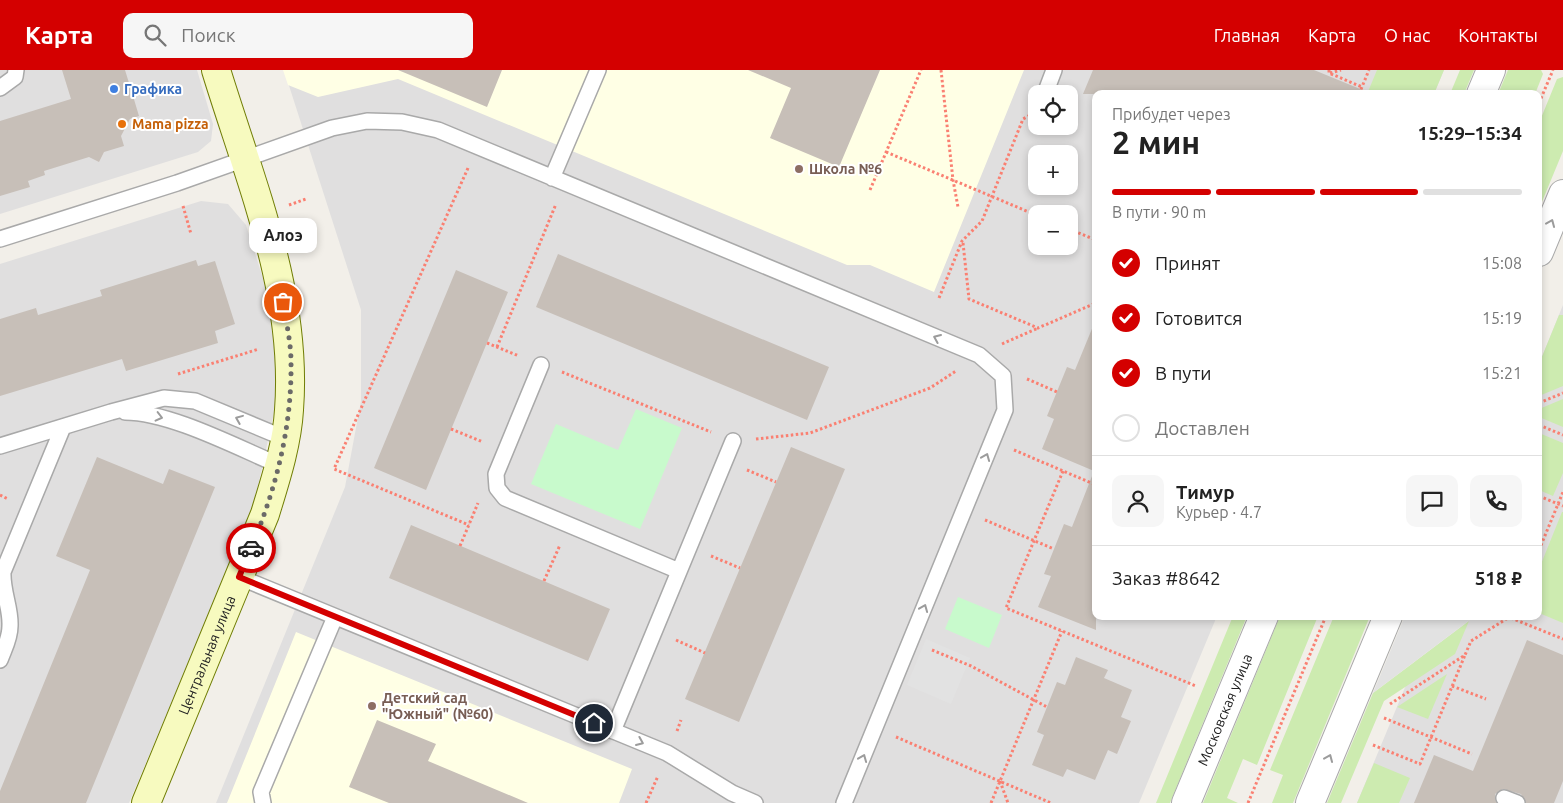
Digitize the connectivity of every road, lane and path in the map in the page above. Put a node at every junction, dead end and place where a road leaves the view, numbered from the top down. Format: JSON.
{"nodes":[{"id":1,"x":16,"y":70,"type":"edge"},
{"id":2,"x":216,"y":70,"type":"edge"},
{"id":3,"x":598,"y":70,"type":"edge"},
{"id":4,"x":921,"y":70,"type":"edge"},
{"id":5,"x":942,"y":70,"type":"edge"},
{"id":6,"x":1054,"y":70,"type":"edge"},
{"id":7,"x":1341,"y":70,"type":"edge"},
{"id":8,"x":1369,"y":70,"type":"edge"},
{"id":9,"x":1491,"y":70,"type":"edge"},
{"id":10,"x":1553,"y":70,"type":"edge"},
{"id":11,"x":1329,"y":71,"type":"edge"},
{"id":12,"x":1048,"y":85,"type":"edge"},
{"id":13,"x":1362,"y":86,"type":"junction"},
{"id":14,"x":0,"y":88,"type":"edge"},
{"id":15,"x":1360,"y":90,"type":"edge"},
{"id":16,"x":1483,"y":90,"type":"edge"},
{"id":17,"x":1542,"y":96,"type":"edge"},
{"id":18,"x":1028,"y":117,"type":"edge"},
{"id":19,"x":477,"y":146,"type":"junction"},
{"id":20,"x":886,"y":152,"type":"junction"},
{"id":21,"x":244,"y":160,"type":"junction"},
{"id":22,"x":558,"y":180,"type":"junction"},
{"id":23,"x":953,"y":180,"type":"junction"},
{"id":24,"x":870,"y":190,"type":"dead end"},
{"id":25,"x":1563,"y":194,"type":"edge"},
{"id":26,"x":992,"y":196,"type":"junction"},
{"id":27,"x":180,"y":197,"type":"dead end"},
{"id":28,"x":958,"y":207,"type":"dead end"},
{"id":29,"x":1028,"y":212,"type":"edge"},
{"id":30,"x":1078,"y":233,"type":"edge"},
{"id":31,"x":191,"y":234,"type":"dead end"},
{"id":32,"x":1092,"y":238,"type":"edge"},
{"id":33,"x":0,"y":239,"type":"edge"},
{"id":34,"x":962,"y":241,"type":"junction"},
{"id":35,"x":1542,"y":245,"type":"edge"},
{"id":36,"x":939,"y":298,"type":"dead end"},
{"id":37,"x":1092,"y":305,"type":"edge"},
{"id":38,"x":1038,"y":328,"type":"junction"},
{"id":39,"x":487,"y":343,"type":"dead end"},
{"id":40,"x":497,"y":347,"type":"junction"},
{"id":41,"x":979,"y":355,"type":"junction"},
{"id":42,"x":541,"y":366,"type":"junction"},
{"id":43,"x":1003,"y":376,"type":"junction"},
{"id":44,"x":1057,"y":392,"type":"dead end"},
{"id":45,"x":1563,"y":393,"type":"edge"},
{"id":46,"x":1542,"y":402,"type":"edge"},
{"id":47,"x":111,"y":412,"type":"junction"},
{"id":48,"x":1542,"y":426,"type":"edge"},
{"id":49,"x":63,"y":427,"type":"junction"},
{"id":50,"x":451,"y":429,"type":"dead end"},
{"id":51,"x":1563,"y":435,"type":"edge"},
{"id":52,"x":284,"y":438,"type":"junction"},
{"id":53,"x":733,"y":441,"type":"junction"},
{"id":54,"x":992,"y":441,"type":"junction"},
{"id":55,"x":0,"y":446,"type":"edge"},
{"id":56,"x":506,"y":451,"type":"junction"},
{"id":57,"x":725,"y":461,"type":"junction"},
{"id":58,"x":279,"y":465,"type":"junction"},
{"id":59,"x":1063,"y":471,"type":"junction"},
{"id":60,"x":496,"y":474,"type":"junction"},
{"id":61,"x":776,"y":482,"type":"dead end"},
{"id":62,"x":1092,"y":483,"type":"edge"},
{"id":63,"x":1563,"y":492,"type":"edge"},
{"id":64,"x":1542,"y":497,"type":"edge"},
{"id":65,"x":1558,"y":504,"type":"junction"},
{"id":66,"x":1563,"y":506,"type":"edge"},
{"id":67,"x":964,"y":512,"type":"junction"},
{"id":68,"x":469,"y":525,"type":"junction"},
{"id":69,"x":568,"y":525,"type":"junction"},
{"id":70,"x":1034,"y":541,"type":"junction"},
{"id":71,"x":1542,"y":543,"type":"edge"},
{"id":72,"x":460,"y":546,"type":"dead end"},
{"id":73,"x":689,"y":546,"type":"junction"},
{"id":74,"x":1054,"y":549,"type":"dead end"},
{"id":75,"x":740,"y":568,"type":"dead end"},
{"id":76,"x":679,"y":571,"type":"junction"},
{"id":77,"x":239,"y":577,"type":"junction"},
{"id":78,"x":544,"y":582,"type":"dead end"},
{"id":79,"x":335,"y":616,"type":"junction"},
{"id":80,"x":1262,"y":620,"type":"edge"},
{"id":81,"x":1324,"y":620,"type":"edge"},
{"id":82,"x":1386,"y":620,"type":"edge"},
{"id":83,"x":1506,"y":620,"type":"edge"},
{"id":84,"x":1518,"y":620,"type":"edge"},
{"id":85,"x":654,"y":631,"type":"junction"},
{"id":86,"x":1062,"y":631,"type":"junction"},
{"id":87,"x":1563,"y":639,"type":"edge"},
{"id":88,"x":911,"y":641,"type":"junction"},
{"id":89,"x":705,"y":653,"type":"dead end"},
{"id":90,"x":1465,"y":654,"type":"junction"},
{"id":91,"x":0,"y":660,"type":"edge"},
{"id":92,"x":1196,"y":686,"type":"dead end"},
{"id":93,"x":1452,"y":686,"type":"junction"},
{"id":94,"x":1486,"y":699,"type":"dead end"},
{"id":95,"x":1034,"y":700,"type":"junction"},
{"id":96,"x":1390,"y":704,"type":"dead end"},
{"id":97,"x":1047,"y":707,"type":"dead end"},
{"id":98,"x":1384,"y":718,"type":"dead end"},
{"id":99,"x":875,"y":729,"type":"junction"},
{"id":100,"x":612,"y":731,"type":"junction"},
{"id":101,"x":1431,"y":737,"type":"junction"},
{"id":102,"x":1373,"y":745,"type":"dead end"},
{"id":103,"x":1472,"y":754,"type":"dead end"},
{"id":104,"x":1000,"y":780,"type":"junction"},
{"id":105,"x":146,"y":803,"type":"edge"},
{"id":106,"x":264,"y":803,"type":"edge"},
{"id":107,"x":756,"y":803,"type":"edge"},
{"id":108,"x":844,"y":803,"type":"edge"},
{"id":109,"x":991,"y":803,"type":"edge"},
{"id":110,"x":1008,"y":803,"type":"edge"},
{"id":111,"x":1051,"y":803,"type":"edge"},
{"id":112,"x":1186,"y":803,"type":"edge"},
{"id":113,"x":1248,"y":803,"type":"edge"},
{"id":114,"x":1310,"y":803,"type":"edge"}],
"edges":[{"from":1,"to":14,"type":"lane"},
{"from":2,"to":21,"type":"street","name":"Центральная улица"},
{"from":3,"to":22,"type":"lane"},
{"from":4,"to":20,"type":"path"},
{"from":5,"to":23,"type":"path"},
{"from":6,"to":12,"type":"lane"},
{"from":7,"to":11,"type":"path"},
{"from":8,"to":13,"type":"path"},
{"from":9,"to":16,"type":"street"},
{"from":10,"to":17,"type":"path"},
{"from":11,"to":13,"type":"path"},
{"from":13,"to":15,"type":"path"},
{"from":18,"to":26,"type":"path"},
{"from":19,"to":21,"type":"lane"},
{"from":19,"to":22,"type":"lane"},
{"from":19,"to":68,"type":"path"},
{"from":20,"to":23,"type":"path"},
{"from":20,"to":24,"type":"path"},
{"from":21,"to":33,"type":"lane"},
{"from":21,"to":52,"type":"street","name":"Центральная улица"},
{"from":22,"to":40,"type":"path"},
{"from":41,"to":22,"type":"lane","one_way":true},
{"from":23,"to":26,"type":"path"},
{"from":23,"to":28,"type":"path"},
{"from":35,"to":25,"type":"street","one_way":true},
{"from":26,"to":29,"type":"path"},
{"from":26,"to":34,"type":"path"},
{"from":27,"to":31,"type":"path"},
{"from":30,"to":32,"type":"path"},
{"from":34,"to":36,"type":"path"},
{"from":34,"to":38,"type":"path"},
{"from":37,"to":38,"type":"path"},
{"from":38,"to":41,"type":"path"},
{"from":39,"to":40,"type":"path"},
{"from":40,"to":42,"type":"path"},
{"from":41,"to":43,"type":"lane"},
{"from":41,"to":53,"type":"path"},
{"from":42,"to":53,"type":"path"},
{"from":42,"to":56,"type":"lane"},
{"from":43,"to":44,"type":"path"},
{"from":43,"to":54,"type":"lane"},
{"from":45,"to":46,"type":"path"},
{"from":47,"to":49,"type":"lane"},
{"from":52,"to":47,"type":"lane","one_way":true},
{"from":47,"to":58,"type":"lane","one_way":true},
{"from":48,"to":51,"type":"path"},
{"from":49,"to":55,"type":"lane"},
{"from":49,"to":91,"type":"lane"},
{"from":50,"to":56,"type":"path"},
{"from":52,"to":58,"type":"street","name":"Центральная улица"},
{"from":53,"to":57,"type":"lane"},
{"from":54,"to":59,"type":"path"},
{"from":67,"to":54,"type":"lane","one_way":true},
{"from":56,"to":60,"type":"lane"},
{"from":57,"to":61,"type":"path"},
{"from":57,"to":73,"type":"lane"},
{"from":58,"to":77,"type":"street","name":"Центральная улица"},
{"from":59,"to":62,"type":"path"},
{"from":59,"to":70,"type":"path"},
{"from":60,"to":68,"type":"path"},
{"from":60,"to":69,"type":"lane"},
{"from":63,"to":65,"type":"path"},
{"from":64,"to":65,"type":"path"},
{"from":65,"to":66,"type":"path"},
{"from":65,"to":71,"type":"path"},
{"from":67,"to":70,"type":"path"},
{"from":88,"to":67,"type":"lane","one_way":true},
{"from":68,"to":72,"type":"path"},
{"from":69,"to":76,"type":"lane"},
{"from":69,"to":78,"type":"path"},
{"from":70,"to":74,"type":"path"},
{"from":70,"to":86,"type":"path"},
{"from":73,"to":75,"type":"path"},
{"from":73,"to":76,"type":"lane"},
{"from":76,"to":85,"type":"lane"},
{"from":77,"to":79,"type":"lane"},
{"from":77,"to":105,"type":"street","name":"Центральная улица"},
{"from":79,"to":100,"type":"lane"},
{"from":79,"to":106,"type":"lane"},
{"from":80,"to":112,"type":"street","name":"Московская улица"},
{"from":81,"to":113,"type":"path"},
{"from":114,"to":82,"type":"street","one_way":true},
{"from":83,"to":90,"type":"path"},
{"from":84,"to":87,"type":"path"},
{"from":85,"to":89,"type":"path"},
{"from":85,"to":100,"type":"lane"},
{"from":86,"to":92,"type":"path"},
{"from":86,"to":95,"type":"path"},
{"from":88,"to":95,"type":"path"},
{"from":88,"to":99,"type":"lane"},
{"from":90,"to":93,"type":"path"},
{"from":90,"to":96,"type":"path"},
{"from":93,"to":94,"type":"path"},
{"from":93,"to":101,"type":"path"},
{"from":95,"to":97,"type":"path"},
{"from":95,"to":104,"type":"path"},
{"from":98,"to":101,"type":"path"},
{"from":99,"to":104,"type":"path"},
{"from":108,"to":99,"type":"lane","one_way":true},
{"from":100,"to":107,"type":"lane","one_way":true},
{"from":101,"to":102,"type":"path"},
{"from":101,"to":103,"type":"path"},
{"from":104,"to":109,"type":"path"},
{"from":104,"to":110,"type":"path"},
{"from":104,"to":111,"type":"path"}]}
